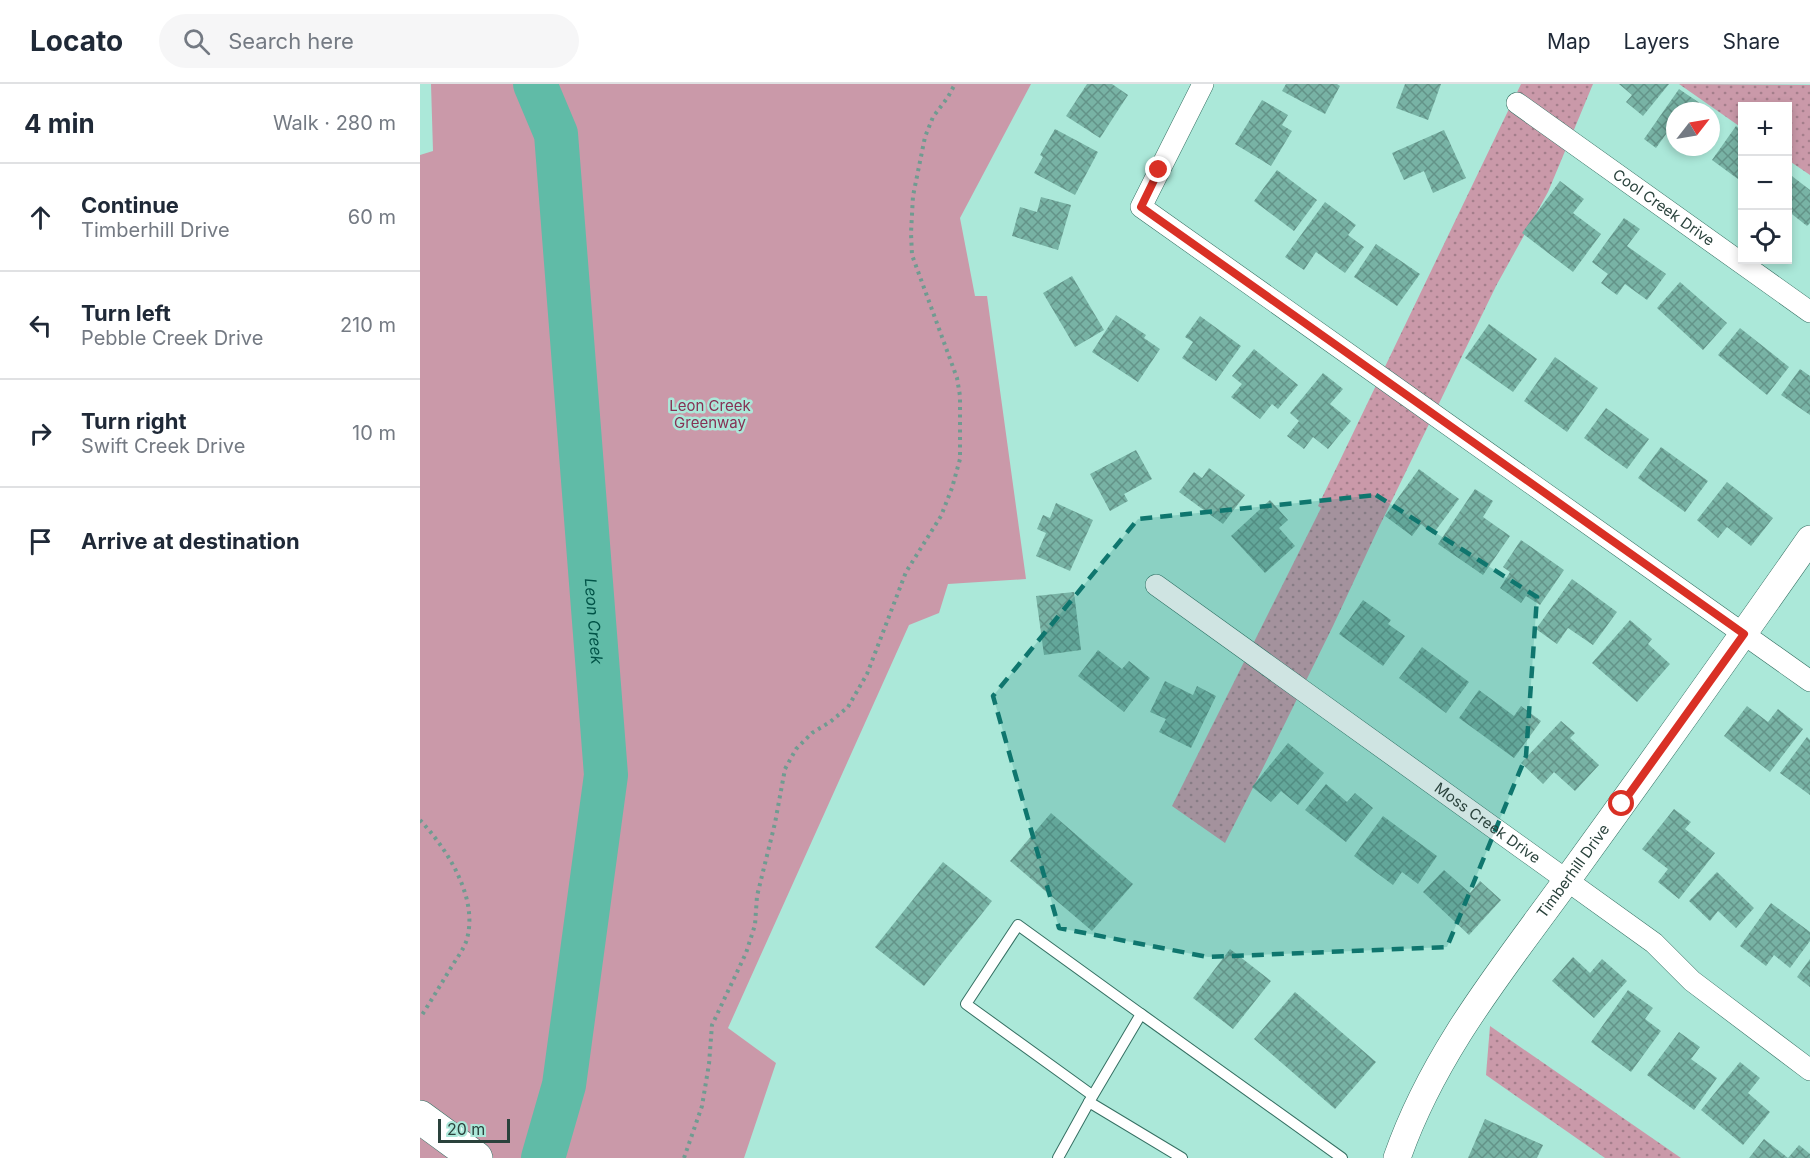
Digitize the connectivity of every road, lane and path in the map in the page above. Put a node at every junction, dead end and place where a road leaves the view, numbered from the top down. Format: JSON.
{"nodes":[{"id":1,"x":955,"y":84,"type":"edge"},
{"id":2,"x":1203,"y":84,"type":"edge"},
{"id":3,"x":1518,"y":103,"type":"dead end"},
{"id":4,"x":1810,"y":312,"type":"edge"},
{"id":5,"x":1810,"y":539,"type":"edge"},
{"id":6,"x":1156,"y":585,"type":"dead end"},
{"id":7,"x":1744,"y":634,"type":"junction"},
{"id":8,"x":1810,"y":681,"type":"edge"},
{"id":9,"x":420,"y":820,"type":"edge"},
{"id":10,"x":1568,"y":879,"type":"junction"},
{"id":11,"x":1141,"y":1014,"type":"junction"},
{"id":12,"x":420,"y":1018,"type":"edge"},
{"id":13,"x":1810,"y":1070,"type":"edge"},
{"id":14,"x":1091,"y":1099,"type":"junction"},
{"id":15,"x":420,"y":1117,"type":"edge"},
{"id":16,"x":476,"y":1158,"type":"edge"},
{"id":17,"x":684,"y":1158,"type":"edge"},
{"id":18,"x":1058,"y":1158,"type":"edge"},
{"id":19,"x":1182,"y":1158,"type":"edge"},
{"id":20,"x":1342,"y":1158,"type":"edge"},
{"id":21,"x":1397,"y":1158,"type":"edge"}],
"edges":[{"from":1,"to":17,"type":"path"},
{"from":2,"to":7,"type":"street"},
{"from":3,"to":4,"type":"street","name":"Cool Creek Drive"},
{"from":5,"to":7,"type":"street","name":"Timberhill Drive"},
{"from":6,"to":10,"type":"street","name":"Moss Creek Drive"},
{"from":7,"to":8,"type":"street"},
{"from":7,"to":10,"type":"street","name":"Timberhill Drive"},
{"from":9,"to":12,"type":"path"},
{"from":10,"to":13,"type":"street","name":"Moss Creek Drive"},
{"from":10,"to":21,"type":"street","name":"Timberhill Drive"},
{"from":11,"to":14,"type":"lane"},
{"from":11,"to":14,"type":"lane"},
{"from":11,"to":20,"type":"lane"},
{"from":14,"to":18,"type":"lane"},
{"from":14,"to":19,"type":"lane"},
{"from":15,"to":16,"type":"main road"}]}
